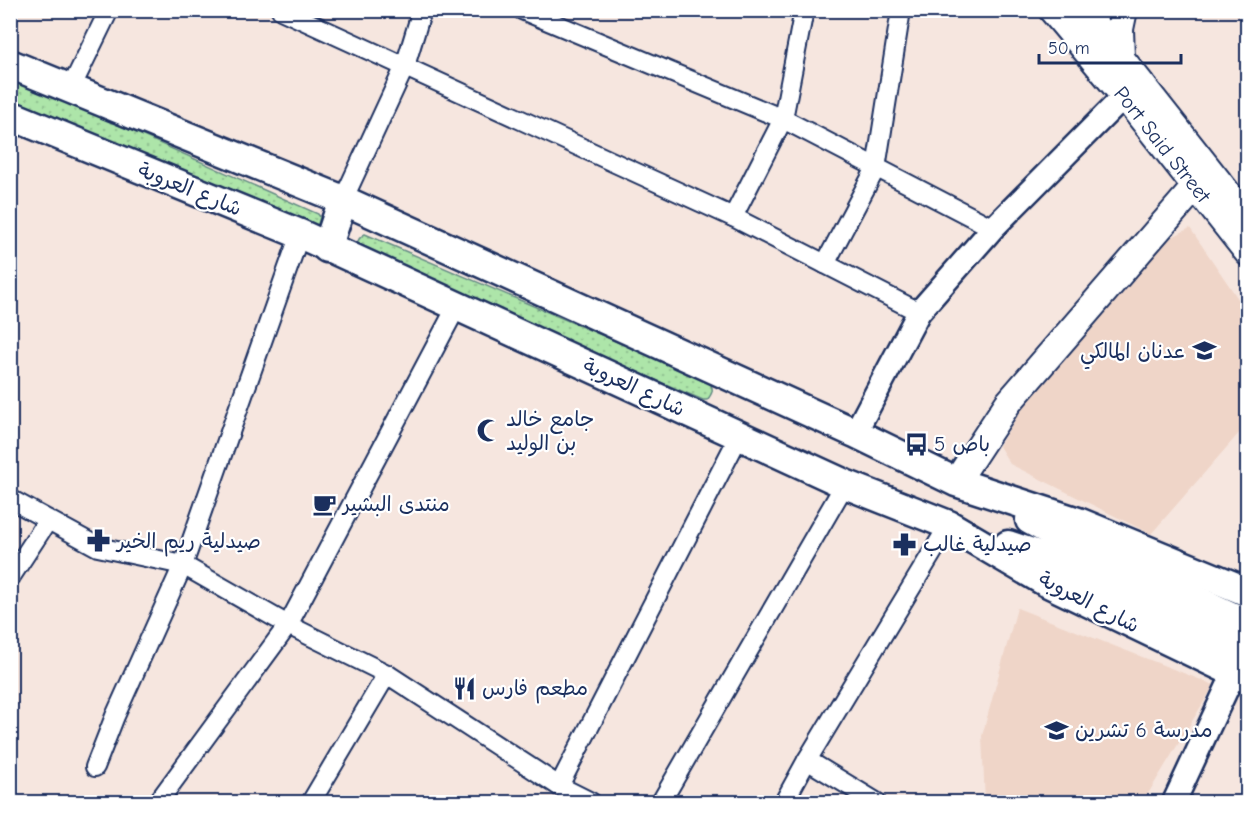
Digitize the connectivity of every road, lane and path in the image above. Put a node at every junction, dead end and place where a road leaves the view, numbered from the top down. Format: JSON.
{"nodes":[{"id":1,"x":109,"y":10,"type":"edge"},
{"id":2,"x":281,"y":10,"type":"edge"},
{"id":3,"x":422,"y":10,"type":"edge"},
{"id":4,"x":522,"y":10,"type":"edge"},
{"id":5,"x":804,"y":10,"type":"edge"},
{"id":6,"x":901,"y":10,"type":"edge"},
{"id":7,"x":1052,"y":10,"type":"edge"},
{"id":8,"x":1083,"y":10,"type":"edge"},
{"id":9,"x":1124,"y":10,"type":"edge"},
{"id":10,"x":1121,"y":58,"type":"junction"},
{"id":11,"x":10,"y":64,"type":"edge"},
{"id":12,"x":405,"y":66,"type":"junction"},
{"id":13,"x":70,"y":90,"type":"junction"},
{"id":14,"x":1124,"y":96,"type":"junction"},
{"id":15,"x":10,"y":115,"type":"edge"},
{"id":16,"x":783,"y":119,"type":"junction"},
{"id":17,"x":876,"y":168,"type":"junction"},
{"id":18,"x":1195,"y":187,"type":"junction"},
{"id":19,"x":342,"y":200,"type":"junction"},
{"id":20,"x":733,"y":217,"type":"junction"},
{"id":21,"x":1248,"y":219,"type":"edge"},
{"id":22,"x":993,"y":228,"type":"junction"},
{"id":23,"x":300,"y":234,"type":"junction"},
{"id":24,"x":327,"y":248,"type":"junction"},
{"id":25,"x":1248,"y":253,"type":"edge"},
{"id":26,"x":825,"y":264,"type":"junction"},
{"id":27,"x":457,"y":306,"type":"junction"},
{"id":28,"x":919,"y":312,"type":"junction"},
{"id":29,"x":855,"y":433,"type":"junction"},
{"id":30,"x":739,"y":436,"type":"junction"},
{"id":31,"x":957,"y":482,"type":"junction"},
{"id":32,"x":845,"y":484,"type":"junction"},
{"id":33,"x":10,"y":499,"type":"edge"},
{"id":34,"x":48,"y":519,"type":"junction"},
{"id":35,"x":949,"y":525,"type":"junction"},
{"id":36,"x":183,"y":565,"type":"junction"},
{"id":37,"x":10,"y":578,"type":"edge"},
{"id":38,"x":1248,"y":592,"type":"edge"},
{"id":39,"x":1248,"y":624,"type":"edge"},
{"id":40,"x":288,"y":625,"type":"junction"},
{"id":41,"x":1243,"y":667,"type":"edge"},
{"id":42,"x":387,"y":674,"type":"junction"},
{"id":43,"x":807,"y":760,"type":"junction"},
{"id":44,"x":95,"y":767,"type":"dead end"},
{"id":45,"x":559,"y":786,"type":"junction"},
{"id":46,"x":158,"y":802,"type":"edge"},
{"id":47,"x":311,"y":802,"type":"edge"},
{"id":48,"x":591,"y":802,"type":"edge"},
{"id":49,"x":661,"y":802,"type":"edge"},
{"id":50,"x":784,"y":802,"type":"edge"},
{"id":51,"x":876,"y":802,"type":"edge"},
{"id":52,"x":1174,"y":802,"type":"edge"}],
"edges":[{"from":1,"to":13,"type":"street"},
{"from":2,"to":12,"type":"street"},
{"from":3,"to":12,"type":"street"},
{"from":4,"to":16,"type":"street"},
{"from":5,"to":16,"type":"street"},
{"from":6,"to":17,"type":"street"},
{"from":7,"to":14,"type":"main road","name":"Port Said Street"},
{"from":8,"to":10,"type":"main road"},
{"from":9,"to":10,"type":"main road"},
{"from":10,"to":21,"type":"main road"},
{"from":11,"to":13,"type":"main road"},
{"from":12,"to":19,"type":"street"},
{"from":12,"to":20,"type":"street"},
{"from":13,"to":19,"type":"main road"},
{"from":14,"to":18,"type":"main road","name":"Port Said Street"},
{"from":14,"to":22,"type":"street"},
{"from":15,"to":23,"type":"main road","name":"شارع العروبة"},
{"from":16,"to":17,"type":"street"},
{"from":16,"to":20,"type":"street"},
{"from":17,"to":22,"type":"street"},
{"from":17,"to":26,"type":"street"},
{"from":18,"to":25,"type":"main road","name":"Port Said Street"},
{"from":18,"to":31,"type":"main road"},
{"from":19,"to":24,"type":"main road"},
{"from":19,"to":29,"type":"main road"},
{"from":20,"to":26,"type":"street"},
{"from":22,"to":28,"type":"street"},
{"from":23,"to":24,"type":"main road","name":"شارع العروبة"},
{"from":23,"to":36,"type":"street"},
{"from":24,"to":27,"type":"main road","name":"شارع العروبة"},
{"from":26,"to":28,"type":"street"},
{"from":27,"to":30,"type":"main road","name":"شارع العروبة"},
{"from":27,"to":40,"type":"street"},
{"from":28,"to":29,"type":"street"},
{"from":29,"to":31,"type":"main road"},
{"from":30,"to":32,"type":"main road","name":"شارع العروبة"},
{"from":30,"to":45,"type":"street"},
{"from":31,"to":38,"type":"main road"},
{"from":31,"to":39,"type":"main road"},
{"from":32,"to":35,"type":"main road","name":"شارع العروبة"},
{"from":32,"to":49,"type":"street"},
{"from":33,"to":34,"type":"street"},
{"from":34,"to":36,"type":"street"},
{"from":34,"to":37,"type":"street"},
{"from":35,"to":41,"type":"main road","name":"شارع العروبة"},
{"from":35,"to":43,"type":"street"},
{"from":36,"to":40,"type":"street"},
{"from":36,"to":44,"type":"street"},
{"from":40,"to":42,"type":"street"},
{"from":40,"to":46,"type":"street"},
{"from":41,"to":52,"type":"street"},
{"from":42,"to":45,"type":"street"},
{"from":42,"to":47,"type":"street"},
{"from":43,"to":50,"type":"street"},
{"from":43,"to":51,"type":"street"},
{"from":45,"to":48,"type":"street"}]}
